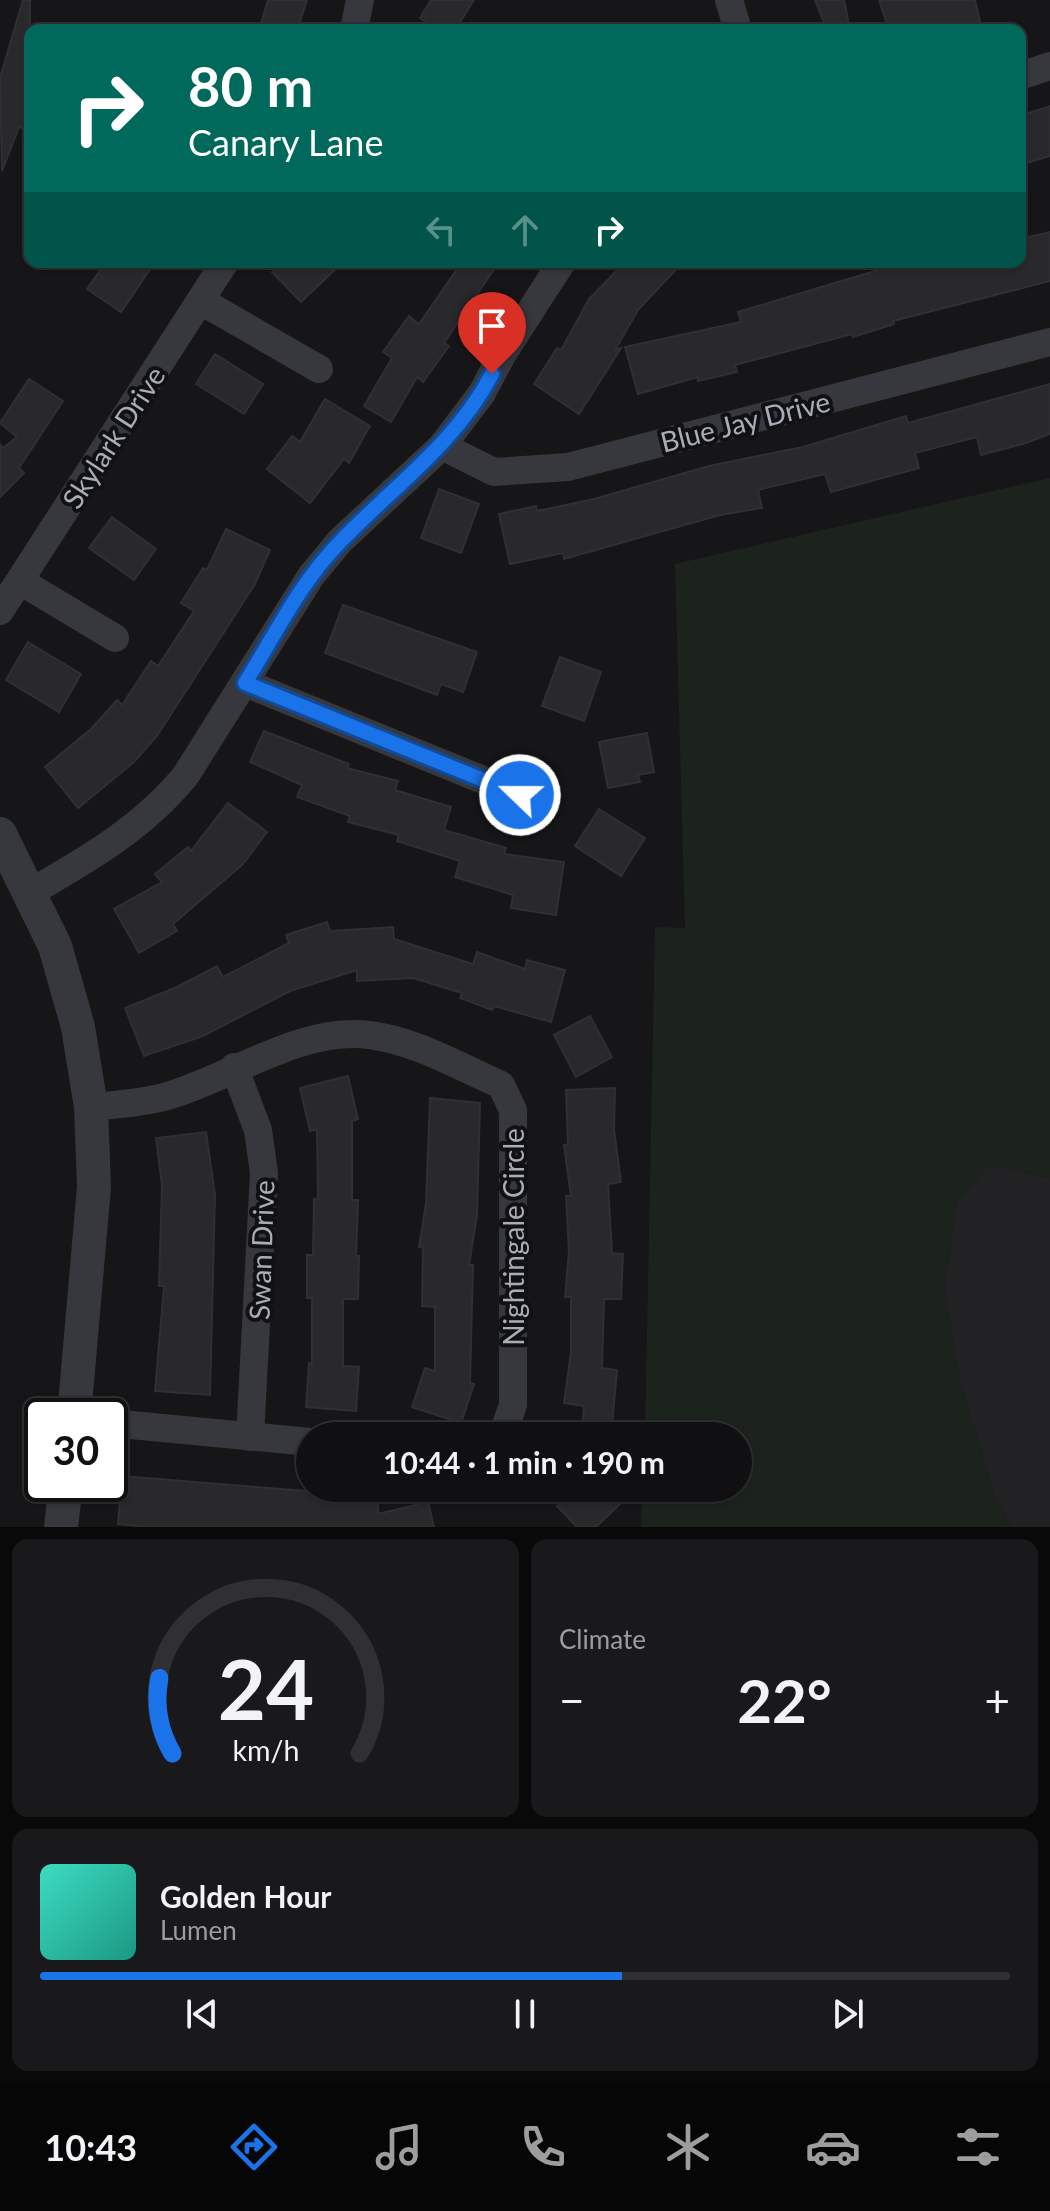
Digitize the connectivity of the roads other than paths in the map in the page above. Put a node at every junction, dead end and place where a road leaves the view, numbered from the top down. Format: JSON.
{"nodes":[{"id":1,"x":360,"y":0,"type":"edge"},
{"id":2,"x":729,"y":0,"type":"edge"},
{"id":3,"x":355,"y":24,"type":"edge"},
{"id":4,"x":736,"y":24,"type":"edge"},
{"id":5,"x":1050,"y":66,"type":"edge"},
{"id":6,"x":1026,"y":74,"type":"edge"},
{"id":7,"x":221,"y":268,"type":"edge"},
{"id":8,"x":558,"y":268,"type":"edge"},
{"id":9,"x":201,"y":301,"type":"junction"},
{"id":10,"x":1050,"y":342,"type":"edge"},
{"id":11,"x":319,"y":369,"type":"dead end"},
{"id":12,"x":442,"y":446,"type":"junction"},
{"id":13,"x":20,"y":581,"type":"junction"},
{"id":14,"x":0,"y":611,"type":"edge"},
{"id":15,"x":115,"y":638,"type":"dead end"},
{"id":16,"x":245,"y":683,"type":"junction"},
{"id":17,"x":520,"y":795,"type":"dead end"},
{"id":18,"x":0,"y":834,"type":"edge"},
{"id":19,"x":31,"y":892,"type":"junction"},
{"id":20,"x":234,"y":1067,"type":"junction"},
{"id":21,"x":91,"y":1107,"type":"junction"},
{"id":22,"x":76,"y":1398,"type":"edge"},
{"id":23,"x":507,"y":1422,"type":"edge"},
{"id":24,"x":128,"y":1425,"type":"edge"},
{"id":25,"x":250,"y":1437,"type":"junction"},
{"id":26,"x":296,"y":1441,"type":"edge"},
{"id":27,"x":64,"y":1502,"type":"edge"},
{"id":28,"x":61,"y":1527,"type":"edge"}],
"edges":[{"from":1,"to":3,"type":"street"},
{"from":2,"to":4,"type":"street"},
{"from":5,"to":6,"type":"street"},
{"from":7,"to":9,"type":"street","name":"Skylark Drive"},
{"from":8,"to":12,"type":"street"},
{"from":9,"to":11,"type":"street"},
{"from":9,"to":13,"type":"street","name":"Skylark Drive"},
{"from":10,"to":12,"type":"street","name":"Blue Jay Drive"},
{"from":12,"to":16,"type":"street"},
{"from":13,"to":14,"type":"street","name":"Skylark Drive"},
{"from":13,"to":15,"type":"street"},
{"from":16,"to":17,"type":"street"},
{"from":16,"to":19,"type":"street"},
{"from":18,"to":19,"type":"street"},
{"from":19,"to":21,"type":"street"},
{"from":20,"to":21,"type":"street","name":"Nightingale Circle"},
{"from":20,"to":23,"type":"street","name":"Nightingale Circle"},
{"from":20,"to":25,"type":"street","name":"Swan Drive"},
{"from":21,"to":22,"type":"street"},
{"from":24,"to":25,"type":"street"},
{"from":25,"to":26,"type":"street"},
{"from":27,"to":28,"type":"street"}]}
